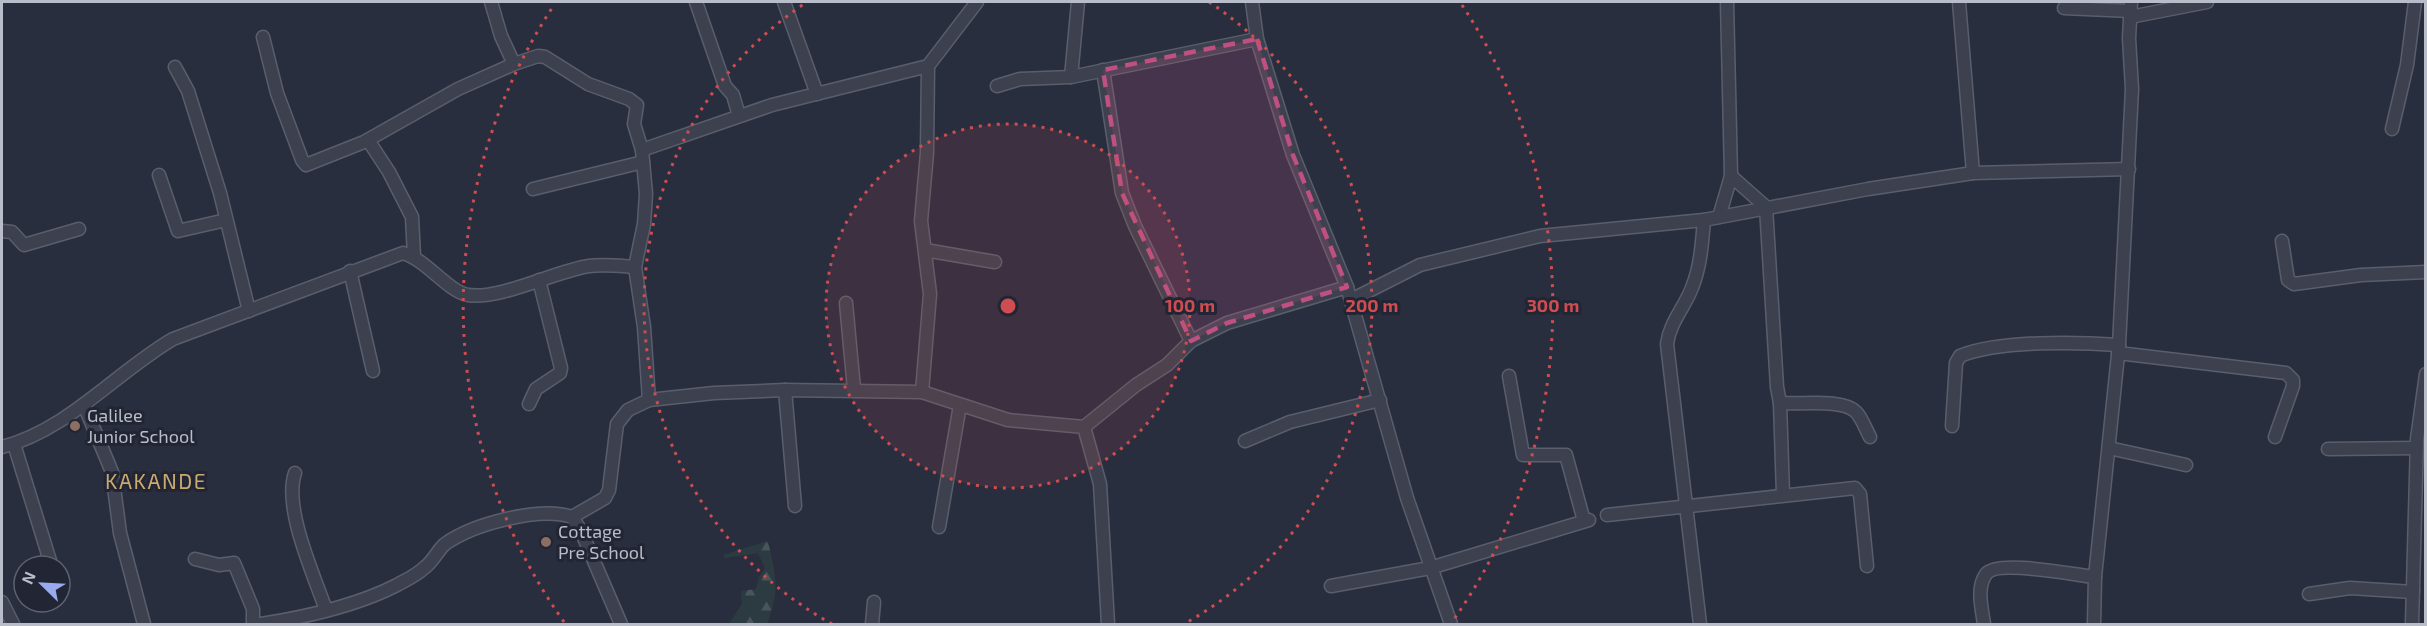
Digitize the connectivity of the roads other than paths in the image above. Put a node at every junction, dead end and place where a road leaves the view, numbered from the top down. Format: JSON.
{"nodes":[{"id":1,"x":491,"y":2,"type":"edge"},
{"id":2,"x":696,"y":2,"type":"edge"},
{"id":3,"x":784,"y":2,"type":"edge"},
{"id":4,"x":977,"y":2,"type":"edge"},
{"id":5,"x":1078,"y":2,"type":"edge"},
{"id":6,"x":1252,"y":2,"type":"edge"},
{"id":7,"x":1727,"y":2,"type":"edge"},
{"id":8,"x":1959,"y":2,"type":"edge"},
{"id":9,"x":2206,"y":2,"type":"edge"},
{"id":10,"x":2415,"y":2,"type":"edge"},
{"id":11,"x":2064,"y":8,"type":"dead end"},
{"id":12,"x":2131,"y":10,"type":"edge"},
{"id":13,"x":263,"y":37,"type":"dead end"},
{"id":14,"x":1257,"y":39,"type":"junction"},
{"id":15,"x":514,"y":64,"type":"junction"},
{"id":16,"x":175,"y":66,"type":"dead end"},
{"id":17,"x":928,"y":66,"type":"junction"},
{"id":18,"x":1103,"y":70,"type":"junction"},
{"id":19,"x":1071,"y":77,"type":"junction"},
{"id":20,"x":997,"y":86,"type":"dead end"},
{"id":21,"x":817,"y":94,"type":"junction"},
{"id":22,"x":740,"y":116,"type":"junction"},
{"id":23,"x":2392,"y":129,"type":"dead end"},
{"id":24,"x":368,"y":140,"type":"junction"},
{"id":25,"x":643,"y":156,"type":"junction"},
{"id":26,"x":2129,"y":169,"type":"junction"},
{"id":27,"x":1973,"y":173,"type":"junction"},
{"id":28,"x":159,"y":175,"type":"dead end"},
{"id":29,"x":1731,"y":176,"type":"junction"},
{"id":30,"x":533,"y":189,"type":"dead end"},
{"id":31,"x":1767,"y":207,"type":"junction"},
{"id":32,"x":1719,"y":217,"type":"junction"},
{"id":33,"x":226,"y":220,"type":"junction"},
{"id":34,"x":1704,"y":220,"type":"junction"},
{"id":35,"x":79,"y":229,"type":"dead end"},
{"id":36,"x":2,"y":231,"type":"edge"},
{"id":37,"x":2282,"y":241,"type":"dead end"},
{"id":38,"x":925,"y":250,"type":"junction"},
{"id":39,"x":414,"y":256,"type":"junction"},
{"id":40,"x":995,"y":262,"type":"dead end"},
{"id":41,"x":635,"y":267,"type":"junction"},
{"id":42,"x":350,"y":271,"type":"junction"},
{"id":43,"x":2426,"y":272,"type":"edge"},
{"id":44,"x":539,"y":280,"type":"junction"},
{"id":45,"x":1347,"y":287,"type":"junction"},
{"id":46,"x":1351,"y":300,"type":"junction"},
{"id":47,"x":846,"y":303,"type":"dead end"},
{"id":48,"x":249,"y":311,"type":"junction"},
{"id":49,"x":1191,"y":342,"type":"junction"},
{"id":50,"x":2118,"y":349,"type":"junction"},
{"id":51,"x":374,"y":371,"type":"dead end"},
{"id":52,"x":2426,"y":374,"type":"edge"},
{"id":53,"x":1509,"y":376,"type":"dead end"},
{"id":54,"x":854,"y":389,"type":"junction"},
{"id":55,"x":785,"y":390,"type":"junction"},
{"id":56,"x":922,"y":392,"type":"junction"},
{"id":57,"x":649,"y":400,"type":"junction"},
{"id":58,"x":1380,"y":400,"type":"junction"},
{"id":59,"x":529,"y":404,"type":"dead end"},
{"id":60,"x":1780,"y":404,"type":"junction"},
{"id":61,"x":84,"y":405,"type":"junction"},
{"id":62,"x":960,"y":405,"type":"junction"},
{"id":63,"x":1952,"y":426,"type":"dead end"},
{"id":64,"x":1084,"y":427,"type":"junction"},
{"id":65,"x":1870,"y":437,"type":"dead end"},
{"id":66,"x":2275,"y":437,"type":"dead end"},
{"id":67,"x":1245,"y":441,"type":"dead end"},
{"id":68,"x":2420,"y":442,"type":"edge"},
{"id":69,"x":8,"y":446,"type":"edge"},
{"id":70,"x":2109,"y":448,"type":"junction"},
{"id":71,"x":2328,"y":449,"type":"dead end"},
{"id":72,"x":2186,"y":465,"type":"dead end"},
{"id":73,"x":295,"y":473,"type":"dead end"},
{"id":74,"x":1783,"y":495,"type":"junction"},
{"id":75,"x":795,"y":506,"type":"dead end"},
{"id":76,"x":1686,"y":506,"type":"junction"},
{"id":77,"x":1607,"y":515,"type":"dead end"},
{"id":78,"x":572,"y":517,"type":"junction"},
{"id":79,"x":939,"y":527,"type":"dead end"},
{"id":80,"x":47,"y":554,"type":"edge"},
{"id":81,"x":195,"y":559,"type":"dead end"},
{"id":82,"x":1867,"y":566,"type":"dead end"},
{"id":83,"x":1430,"y":568,"type":"junction"},
{"id":84,"x":2095,"y":578,"type":"junction"},
{"id":85,"x":1331,"y":586,"type":"dead end"},
{"id":86,"x":2413,"y":592,"type":"junction"},
{"id":87,"x":2309,"y":594,"type":"dead end"},
{"id":88,"x":2,"y":602,"type":"edge"},
{"id":89,"x":874,"y":602,"type":"dead end"},
{"id":90,"x":326,"y":610,"type":"junction"},
{"id":91,"x":13,"y":624,"type":"edge"},
{"id":92,"x":144,"y":624,"type":"edge"},
{"id":93,"x":253,"y":624,"type":"edge"},
{"id":94,"x":261,"y":624,"type":"edge"},
{"id":95,"x":621,"y":624,"type":"edge"},
{"id":96,"x":872,"y":624,"type":"edge"},
{"id":97,"x":1108,"y":624,"type":"edge"},
{"id":98,"x":1452,"y":624,"type":"edge"},
{"id":99,"x":1700,"y":624,"type":"edge"},
{"id":100,"x":1984,"y":624,"type":"edge"},
{"id":101,"x":2094,"y":624,"type":"edge"},
{"id":102,"x":2412,"y":624,"type":"edge"}],
"edges":[{"from":1,"to":15,"type":"street"},
{"from":2,"to":22,"type":"street"},
{"from":3,"to":21,"type":"street"},
{"from":4,"to":17,"type":"street"},
{"from":5,"to":19,"type":"street"},
{"from":6,"to":14,"type":"street"},
{"from":7,"to":29,"type":"street"},
{"from":8,"to":27,"type":"street"},
{"from":9,"to":12,"type":"street"},
{"from":10,"to":23,"type":"street"},
{"from":11,"to":12,"type":"street"},
{"from":12,"to":26,"type":"street"},
{"from":13,"to":24,"type":"street"},
{"from":14,"to":18,"type":"street"},
{"from":14,"to":45,"type":"street"},
{"from":15,"to":24,"type":"street"},
{"from":15,"to":25,"type":"street"},
{"from":16,"to":33,"type":"street"},
{"from":17,"to":21,"type":"street"},
{"from":17,"to":38,"type":"street"},
{"from":18,"to":19,"type":"street"},
{"from":18,"to":49,"type":"street"},
{"from":19,"to":20,"type":"street"},
{"from":21,"to":22,"type":"street"},
{"from":22,"to":25,"type":"street"},
{"from":24,"to":39,"type":"street"},
{"from":25,"to":30,"type":"street"},
{"from":25,"to":41,"type":"street"},
{"from":26,"to":27,"type":"street"},
{"from":26,"to":50,"type":"street"},
{"from":27,"to":31,"type":"street"},
{"from":28,"to":33,"type":"street"},
{"from":29,"to":31,"type":"street"},
{"from":29,"to":32,"type":"street"},
{"from":31,"to":32,"type":"street"},
{"from":31,"to":60,"type":"street"},
{"from":32,"to":34,"type":"street"},
{"from":33,"to":48,"type":"street"},
{"from":34,"to":46,"type":"street"},
{"from":34,"to":76,"type":"street"},
{"from":35,"to":36,"type":"street"},
{"from":37,"to":43,"type":"street"},
{"from":38,"to":40,"type":"street"},
{"from":38,"to":56,"type":"street"},
{"from":39,"to":42,"type":"street"},
{"from":39,"to":44,"type":"street"},
{"from":41,"to":44,"type":"street"},
{"from":41,"to":57,"type":"street"},
{"from":42,"to":48,"type":"street"},
{"from":42,"to":51,"type":"street"},
{"from":44,"to":59,"type":"street"},
{"from":45,"to":46,"type":"street"},
{"from":45,"to":49,"type":"street"},
{"from":46,"to":58,"type":"street"},
{"from":47,"to":54,"type":"street"},
{"from":48,"to":61,"type":"street"},
{"from":49,"to":64,"type":"street"},
{"from":50,"to":63,"type":"street"},
{"from":50,"to":66,"type":"street"},
{"from":50,"to":70,"type":"street"},
{"from":52,"to":68,"type":"street"},
{"from":53,"to":83,"type":"street"},
{"from":54,"to":55,"type":"street"},
{"from":54,"to":56,"type":"street"},
{"from":55,"to":57,"type":"street"},
{"from":55,"to":75,"type":"street"},
{"from":56,"to":62,"type":"street"},
{"from":57,"to":78,"type":"street"},
{"from":58,"to":67,"type":"street"},
{"from":58,"to":83,"type":"street"},
{"from":60,"to":65,"type":"street"},
{"from":60,"to":74,"type":"street"},
{"from":61,"to":69,"type":"street"},
{"from":61,"to":92,"type":"street"},
{"from":62,"to":64,"type":"street"},
{"from":62,"to":79,"type":"street"},
{"from":64,"to":97,"type":"street"},
{"from":68,"to":71,"type":"street"},
{"from":68,"to":86,"type":"street"},
{"from":69,"to":80,"type":"street"},
{"from":70,"to":72,"type":"street"},
{"from":70,"to":84,"type":"street"},
{"from":73,"to":90,"type":"street"},
{"from":74,"to":76,"type":"street"},
{"from":74,"to":82,"type":"street"},
{"from":76,"to":77,"type":"street"},
{"from":76,"to":99,"type":"street"},
{"from":78,"to":90,"type":"street"},
{"from":78,"to":95,"type":"street"},
{"from":81,"to":93,"type":"street"},
{"from":83,"to":85,"type":"street"},
{"from":83,"to":98,"type":"street"},
{"from":84,"to":100,"type":"street"},
{"from":84,"to":101,"type":"street"},
{"from":86,"to":87,"type":"street"},
{"from":86,"to":102,"type":"street"},
{"from":88,"to":91,"type":"street"},
{"from":89,"to":96,"type":"street"},
{"from":90,"to":94,"type":"street"}]}
